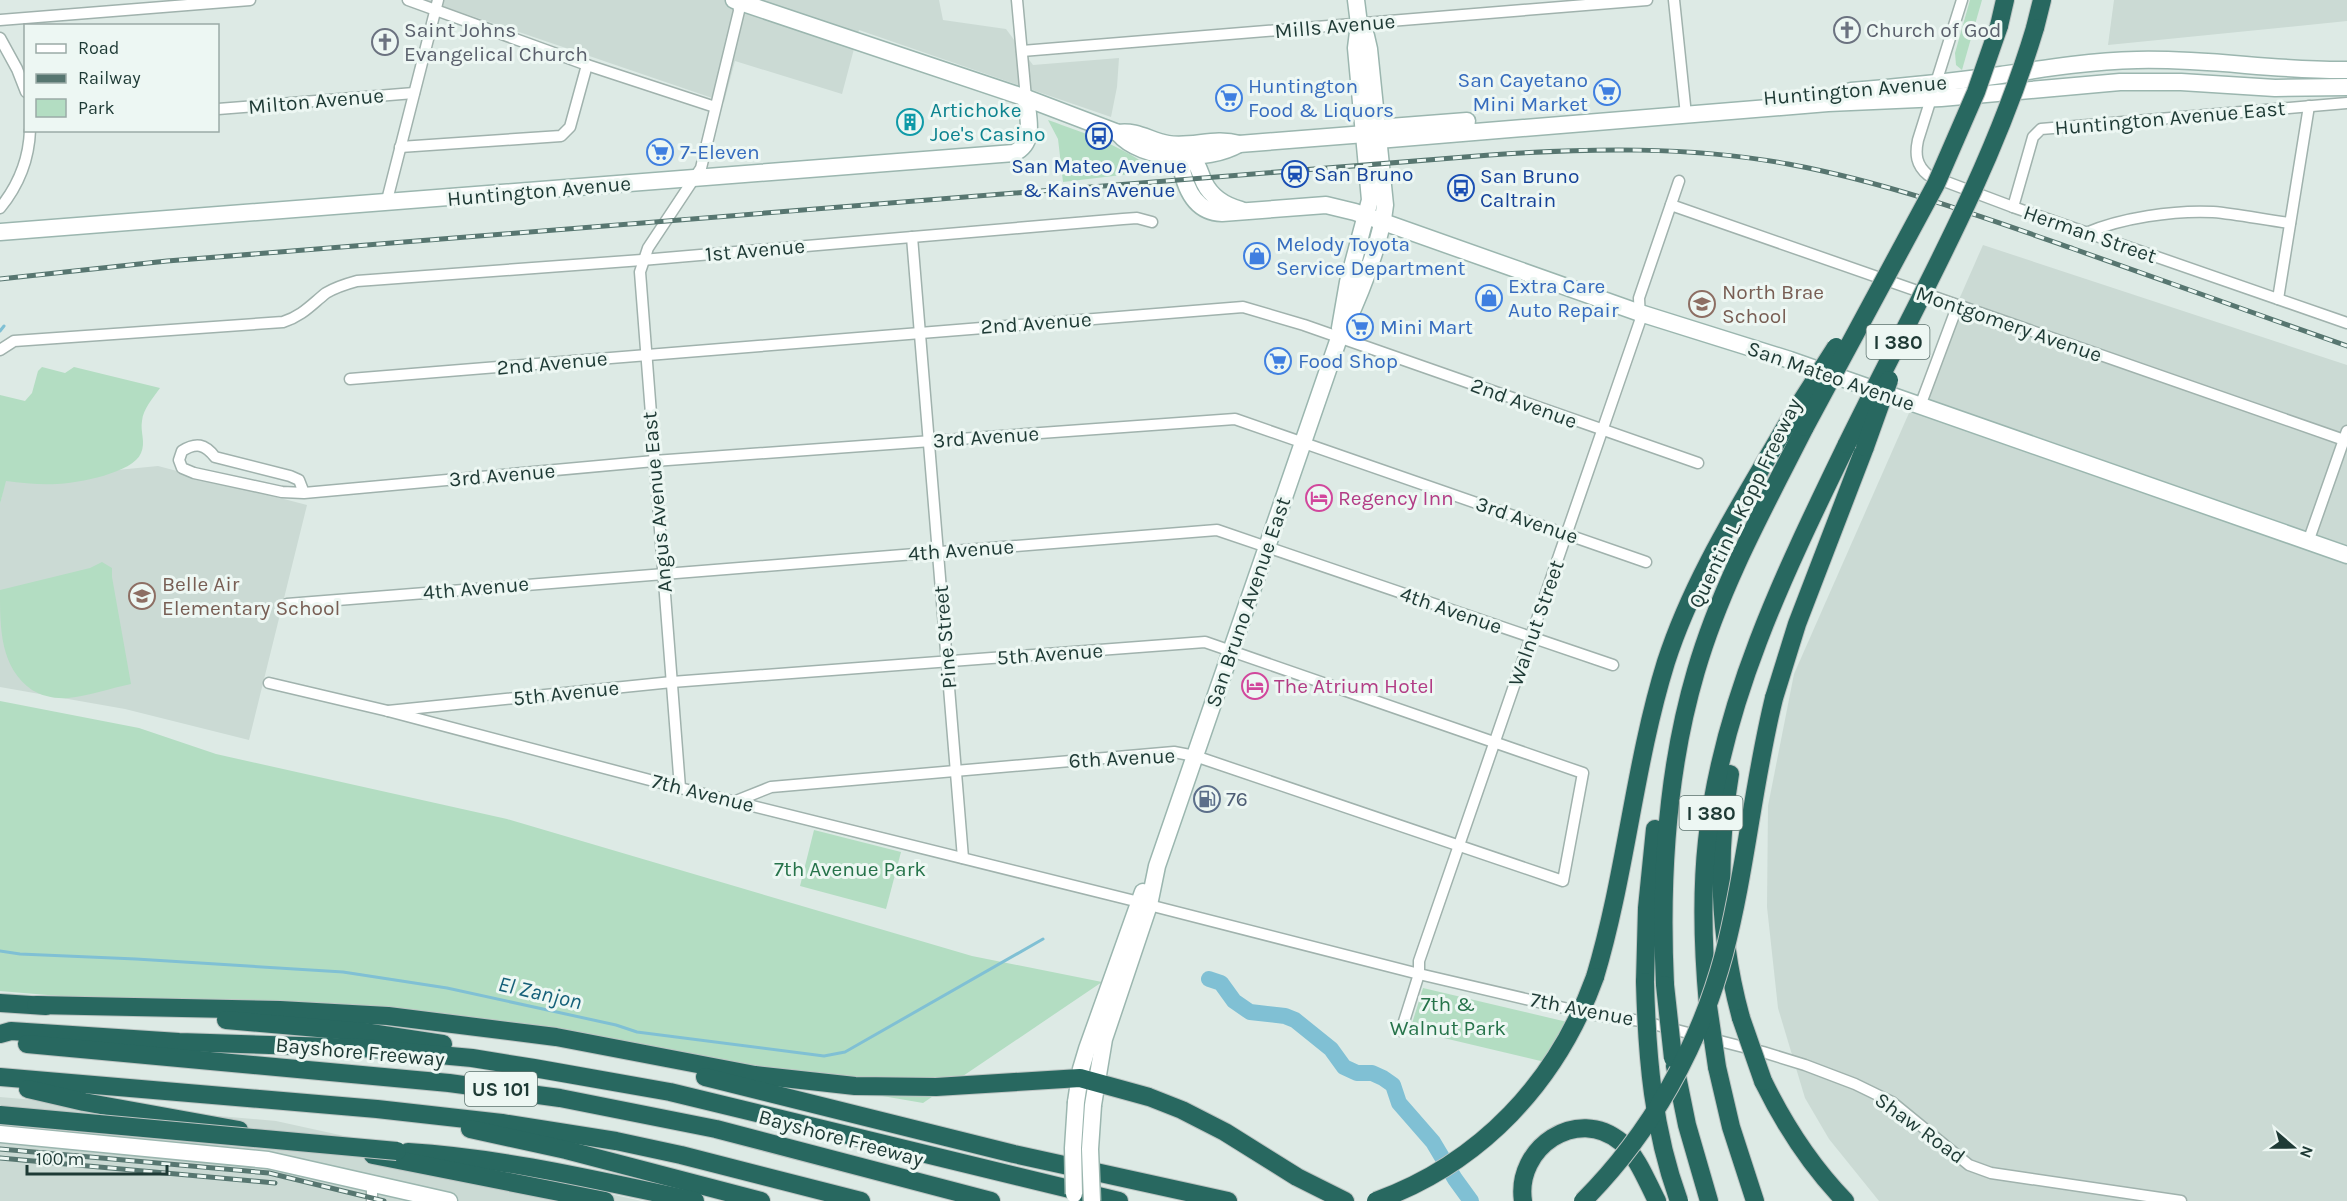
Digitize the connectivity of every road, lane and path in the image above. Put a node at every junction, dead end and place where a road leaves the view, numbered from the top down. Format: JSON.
{"nodes":[{"id":1,"x":250,"y":0,"type":"edge"},
{"id":2,"x":408,"y":0,"type":"edge"},
{"id":3,"x":1017,"y":0,"type":"edge"},
{"id":4,"x":1356,"y":0,"type":"edge"},
{"id":5,"x":1647,"y":0,"type":"edge"},
{"id":6,"x":1674,"y":0,"type":"edge"},
{"id":7,"x":1962,"y":0,"type":"edge"},
{"id":8,"x":2004,"y":0,"type":"edge"},
{"id":9,"x":2042,"y":0,"type":"edge"},
{"id":10,"x":2053,"y":0,"type":"edge"},
{"id":11,"x":737,"y":1,"type":"edge"},
{"id":12,"x":119,"y":5,"type":"edge"},
{"id":13,"x":437,"y":5,"type":"edge"},
{"id":14,"x":0,"y":20,"type":"edge"},
{"id":15,"x":1359,"y":24,"type":"junction"},
{"id":16,"x":2041,"y":26,"type":"junction"},
{"id":17,"x":0,"y":38,"type":"edge"},
{"id":18,"x":1022,"y":51,"type":"junction"},
{"id":19,"x":586,"y":65,"type":"junction"},
{"id":20,"x":2347,"y":70,"type":"edge"},
{"id":21,"x":24,"y":87,"type":"edge"},
{"id":22,"x":2347,"y":87,"type":"edge"},
{"id":23,"x":1934,"y":91,"type":"junction"},
{"id":24,"x":414,"y":93,"type":"junction"},
{"id":25,"x":1026,"y":98,"type":"junction"},
{"id":26,"x":2347,"y":103,"type":"edge"},
{"id":27,"x":2309,"y":106,"type":"junction"},
{"id":28,"x":715,"y":108,"type":"junction"},
{"id":29,"x":219,"y":109,"type":"edge"},
{"id":30,"x":1685,"y":110,"type":"junction"},
{"id":31,"x":30,"y":132,"type":"edge"},
{"id":32,"x":1373,"y":134,"type":"junction"},
{"id":33,"x":400,"y":147,"type":"junction"},
{"id":34,"x":1187,"y":153,"type":"junction"},
{"id":35,"x":695,"y":178,"type":"junction"},
{"id":36,"x":1679,"y":181,"type":"dead end"},
{"id":37,"x":386,"y":204,"type":"junction"},
{"id":38,"x":1671,"y":205,"type":"junction"},
{"id":39,"x":2013,"y":207,"type":"junction"},
{"id":40,"x":0,"y":208,"type":"edge"},
{"id":41,"x":1367,"y":216,"type":"junction"},
{"id":42,"x":1152,"y":222,"type":"dead end"},
{"id":43,"x":1383,"y":222,"type":"junction"},
{"id":44,"x":2290,"y":223,"type":"junction"},
{"id":45,"x":0,"y":232,"type":"edge"},
{"id":46,"x":2086,"y":232,"type":"junction"},
{"id":47,"x":912,"y":237,"type":"junction"},
{"id":48,"x":642,"y":260,"type":"junction"},
{"id":49,"x":2278,"y":299,"type":"junction"},
{"id":50,"x":1957,"y":307,"type":"junction"},
{"id":51,"x":1640,"y":313,"type":"junction"},
{"id":52,"x":2347,"y":323,"type":"edge"},
{"id":53,"x":920,"y":332,"type":"junction"},
{"id":54,"x":1339,"y":338,"type":"junction"},
{"id":55,"x":0,"y":350,"type":"edge"},
{"id":56,"x":645,"y":356,"type":"junction"},
{"id":57,"x":350,"y":379,"type":"dead end"},
{"id":58,"x":1920,"y":406,"type":"junction"},
{"id":59,"x":1798,"y":423,"type":"junction"},
{"id":60,"x":1602,"y":431,"type":"junction"},
{"id":61,"x":2346,"y":438,"type":"edge"},
{"id":62,"x":929,"y":441,"type":"junction"},
{"id":63,"x":1303,"y":442,"type":"junction"},
{"id":64,"x":1856,"y":445,"type":"junction"},
{"id":65,"x":654,"y":461,"type":"junction"},
{"id":66,"x":1698,"y":463,"type":"dead end"},
{"id":67,"x":304,"y":493,"type":"junction"},
{"id":68,"x":1567,"y":533,"type":"junction"},
{"id":69,"x":2308,"y":542,"type":"junction"},
{"id":70,"x":1267,"y":548,"type":"junction"},
{"id":71,"x":938,"y":552,"type":"junction"},
{"id":72,"x":2347,"y":555,"type":"edge"},
{"id":73,"x":1646,"y":562,"type":"dead end"},
{"id":74,"x":663,"y":573,"type":"junction"},
{"id":75,"x":287,"y":604,"type":"dead end"},
{"id":76,"x":1764,"y":628,"type":"junction"},
{"id":77,"x":1531,"y":637,"type":"junction"},
{"id":78,"x":1231,"y":651,"type":"junction"},
{"id":79,"x":947,"y":661,"type":"junction"},
{"id":80,"x":1613,"y":665,"type":"dead end"},
{"id":81,"x":1696,"y":670,"type":"junction"},
{"id":82,"x":672,"y":682,"type":"junction"},
{"id":83,"x":269,"y":683,"type":"dead end"},
{"id":84,"x":388,"y":711,"type":"junction"},
{"id":85,"x":1494,"y":743,"type":"junction"},
{"id":86,"x":1195,"y":756,"type":"junction"},
{"id":87,"x":956,"y":771,"type":"junction"},
{"id":88,"x":680,"y":788,"type":"junction"},
{"id":89,"x":736,"y":801,"type":"junction"},
{"id":90,"x":1459,"y":846,"type":"junction"},
{"id":91,"x":963,"y":858,"type":"junction"},
{"id":92,"x":1563,"y":881,"type":"joint"},
{"id":93,"x":1151,"y":906,"type":"junction"},
{"id":94,"x":1419,"y":974,"type":"junction"},
{"id":95,"x":0,"y":1003,"type":"edge"},
{"id":96,"x":36,"y":1005,"type":"junction"},
{"id":97,"x":388,"y":1016,"type":"junction"},
{"id":98,"x":1401,"y":1031,"type":"dead end"},
{"id":99,"x":0,"y":1034,"type":"edge"},
{"id":100,"x":0,"y":1041,"type":"edge"},
{"id":101,"x":1805,"y":1065,"type":"joint"},
{"id":102,"x":0,"y":1077,"type":"edge"},
{"id":103,"x":1088,"y":1079,"type":"junction"},
{"id":104,"x":0,"y":1082,"type":"edge"},
{"id":105,"x":1084,"y":1104,"type":"junction"},
{"id":106,"x":396,"y":1111,"type":"junction"},
{"id":107,"x":0,"y":1114,"type":"edge"},
{"id":108,"x":801,"y":1124,"type":"junction"},
{"id":109,"x":0,"y":1134,"type":"edge"},
{"id":110,"x":590,"y":1182,"type":"junction"},
{"id":111,"x":372,"y":1193,"type":"edge"},
{"id":112,"x":427,"y":1199,"type":"edge"},
{"id":113,"x":449,"y":1201,"type":"edge"},
{"id":114,"x":605,"y":1201,"type":"edge"},
{"id":115,"x":650,"y":1201,"type":"edge"},
{"id":116,"x":695,"y":1201,"type":"edge"},
{"id":117,"x":761,"y":1201,"type":"edge"},
{"id":118,"x":861,"y":1201,"type":"edge"},
{"id":119,"x":991,"y":1201,"type":"edge"},
{"id":120,"x":1075,"y":1201,"type":"edge"},
{"id":121,"x":1092,"y":1201,"type":"edge"},
{"id":122,"x":1119,"y":1201,"type":"edge"},
{"id":123,"x":1228,"y":1201,"type":"edge"},
{"id":124,"x":1345,"y":1201,"type":"edge"},
{"id":125,"x":1376,"y":1201,"type":"edge"},
{"id":126,"x":1523,"y":1201,"type":"edge"},
{"id":127,"x":1583,"y":1201,"type":"edge"},
{"id":128,"x":1657,"y":1201,"type":"edge"},
{"id":129,"x":1679,"y":1201,"type":"edge"},
{"id":130,"x":1709,"y":1201,"type":"edge"},
{"id":131,"x":1755,"y":1201,"type":"edge"},
{"id":132,"x":1845,"y":1201,"type":"edge"},
{"id":133,"x":2181,"y":1201,"type":"edge"}],
"edges":[{"from":1,"to":12,"type":"street"},
{"from":2,"to":13,"type":"street"},
{"from":3,"to":18,"type":"street"},
{"from":4,"to":15,"type":"street"},
{"from":5,"to":15,"type":"street","name":"Mills Avenue"},
{"from":6,"to":30,"type":"street"},
{"from":7,"to":23,"type":"street"},
{"from":8,"to":59,"type":"highway","bridge":true},
{"from":9,"to":16,"type":"highway"},
{"from":10,"to":16,"type":"highway"},
{"from":11,"to":25,"type":"street"},
{"from":11,"to":28,"type":"street","name":"Angus Avenue East"},
{"from":12,"to":14,"type":"street"},
{"from":13,"to":19,"type":"street"},
{"from":13,"to":24,"type":"street"},
{"from":15,"to":18,"type":"street","name":"Mills Avenue"},
{"from":15,"to":32,"type":"street"},
{"from":16,"to":64,"type":"highway","number":"I 380","bridge":true},
{"from":17,"to":21,"type":"street"},
{"from":18,"to":25,"type":"street"},
{"from":19,"to":28,"type":"street"},
{"from":19,"to":33,"type":"street"},
{"from":20,"to":23,"type":"street","name":"Huntington Avenue"},
{"from":22,"to":23,"type":"street","name":"Huntington Avenue"},
{"from":23,"to":30,"type":"street","name":"Huntington Avenue"},
{"from":23,"to":39,"type":"street","name":"Herman Street"},
{"from":24,"to":29,"type":"street","name":"Milton Avenue"},
{"from":24,"to":33,"type":"street"},
{"from":25,"to":34,"type":"street"},
{"from":25,"to":35,"type":"street","name":"Huntington Avenue"},
{"from":26,"to":27,"type":"street","name":"Huntington Avenue East"},
{"from":27,"to":39,"type":"street","name":"Huntington Avenue East"},
{"from":27,"to":44,"type":"street"},
{"from":28,"to":35,"type":"street","name":"Angus Avenue East"},
{"from":30,"to":32,"type":"street","name":"Huntington Avenue"},
{"from":31,"to":40,"type":"street"},
{"from":32,"to":34,"type":"street","name":"Huntington Avenue"},
{"from":32,"to":41,"type":"street","name":"San Bruno Avenue East"},
{"from":32,"to":43,"type":"street","name":"San Bruno Avenue East"},
{"from":33,"to":37,"type":"street"},
{"from":34,"to":41,"type":"street","name":"San Mateo Avenue"},
{"from":35,"to":37,"type":"street","name":"Huntington Avenue"},
{"from":35,"to":48,"type":"street","name":"Angus Avenue East"},
{"from":36,"to":38,"type":"street","name":"Walnut Street"},
{"from":37,"to":45,"type":"street","name":"Huntington Avenue"},
{"from":38,"to":50,"type":"street","name":"Montgomery Avenue"},
{"from":38,"to":51,"type":"street","name":"Walnut Street"},
{"from":39,"to":46,"type":"street","name":"Herman Street"},
{"from":41,"to":43,"type":"street","name":"San Mateo Avenue"},
{"from":41,"to":54,"type":"street","name":"San Bruno Avenue East"},
{"from":42,"to":47,"type":"street","name":"1st Avenue"},
{"from":43,"to":51,"type":"street","name":"San Mateo Avenue"},
{"from":43,"to":54,"type":"street","name":"San Bruno Avenue East"},
{"from":44,"to":46,"type":"street"},
{"from":44,"to":49,"type":"street"},
{"from":46,"to":49,"type":"street","name":"Herman Street"},
{"from":47,"to":48,"type":"street","name":"1st Avenue"},
{"from":47,"to":53,"type":"street","name":"Pine Street"},
{"from":48,"to":55,"type":"street","name":"1st Avenue"},
{"from":48,"to":56,"type":"street","name":"Angus Avenue East"},
{"from":49,"to":52,"type":"street","name":"Herman Street"},
{"from":50,"to":58,"type":"street"},
{"from":50,"to":61,"type":"street","name":"Montgomery Avenue"},
{"from":51,"to":58,"type":"street","name":"San Mateo Avenue"},
{"from":51,"to":60,"type":"street","name":"Walnut Street"},
{"from":53,"to":54,"type":"street","name":"2nd Avenue"},
{"from":53,"to":56,"type":"street","name":"2nd Avenue"},
{"from":53,"to":62,"type":"street","name":"Pine Street"},
{"from":54,"to":60,"type":"street","name":"2nd Avenue"},
{"from":54,"to":63,"type":"street","name":"San Bruno Avenue East"},
{"from":56,"to":57,"type":"street","name":"2nd Avenue"},
{"from":56,"to":65,"type":"street","name":"Angus Avenue East"},
{"from":58,"to":69,"type":"street","name":"San Mateo Avenue"},
{"from":59,"to":81,"type":"highway","name":"Quentin L. Kopp Freeway","number":"I 380"},
{"from":59,"to":125,"type":"highway","bridge":true},
{"from":60,"to":66,"type":"street","name":"2nd Avenue"},
{"from":60,"to":68,"type":"street","name":"Walnut Street"},
{"from":61,"to":69,"type":"street"},
{"from":62,"to":63,"type":"street","name":"3rd Avenue"},
{"from":62,"to":65,"type":"street","name":"3rd Avenue"},
{"from":62,"to":71,"type":"street","name":"Pine Street"},
{"from":63,"to":68,"type":"street","name":"3rd Avenue"},
{"from":63,"to":70,"type":"street","name":"San Bruno Avenue East"},
{"from":64,"to":76,"type":"highway","number":"I 380"},
{"from":64,"to":127,"type":"highway","bridge":true},
{"from":65,"to":67,"type":"street","name":"3rd Avenue"},
{"from":65,"to":74,"type":"street","name":"Angus Avenue East"},
{"from":67,"to":67,"type":"street","name":"3rd Avenue"},
{"from":68,"to":73,"type":"street","name":"3rd Avenue"},
{"from":68,"to":77,"type":"street","name":"Walnut Street"},
{"from":69,"to":72,"type":"street","name":"San Mateo Avenue"},
{"from":70,"to":71,"type":"street","name":"4th Avenue"},
{"from":70,"to":77,"type":"street","name":"4th Avenue"},
{"from":70,"to":78,"type":"street","name":"San Bruno Avenue East"},
{"from":71,"to":74,"type":"street","name":"4th Avenue"},
{"from":71,"to":79,"type":"street","name":"Pine Street"},
{"from":74,"to":75,"type":"street","name":"4th Avenue"},
{"from":74,"to":82,"type":"street","name":"Angus Avenue East"},
{"from":76,"to":131,"type":"highway","number":"I 380","bridge":true},
{"from":76,"to":132,"type":"highway","bridge":true},
{"from":77,"to":80,"type":"street","name":"4th Avenue"},
{"from":77,"to":85,"type":"street","name":"Walnut Street"},
{"from":78,"to":79,"type":"street","name":"5th Avenue"},
{"from":78,"to":85,"type":"street","name":"5th Avenue"},
{"from":78,"to":86,"type":"street","name":"San Bruno Avenue East"},
{"from":79,"to":82,"type":"street","name":"5th Avenue"},
{"from":79,"to":87,"type":"street","name":"Pine Street"},
{"from":81,"to":129,"type":"highway","bridge":true},
{"from":81,"to":130,"type":"highway","name":"Quentin L. Kopp Freeway","number":"I 380","bridge":true},
{"from":82,"to":84,"type":"street","name":"5th Avenue"},
{"from":82,"to":88,"type":"street","name":"Angus Avenue East"},
{"from":83,"to":84,"type":"street","name":"7th Avenue"},
{"from":84,"to":88,"type":"street","name":"7th Avenue"},
{"from":85,"to":90,"type":"street","name":"Walnut Street"},
{"from":85,"to":92,"type":"street","name":"5th Avenue"},
{"from":86,"to":87,"type":"street","name":"6th Avenue"},
{"from":86,"to":90,"type":"street","name":"6th Avenue"},
{"from":86,"to":93,"type":"street","name":"San Bruno Avenue East"},
{"from":87,"to":89,"type":"street","name":"6th Avenue"},
{"from":87,"to":91,"type":"street","name":"Pine Street"},
{"from":88,"to":89,"type":"street","name":"7th Avenue"},
{"from":89,"to":91,"type":"street","name":"7th Avenue"},
{"from":90,"to":92,"type":"street","name":"6th Avenue"},
{"from":90,"to":94,"type":"street","name":"Walnut Street"},
{"from":91,"to":93,"type":"street","name":"7th Avenue"},
{"from":93,"to":94,"type":"street","name":"7th Avenue"},
{"from":93,"to":103,"type":"street","name":"San Bruno Avenue East"},
{"from":94,"to":98,"type":"street","name":"Walnut Street"},
{"from":94,"to":101,"type":"street","name":"7th Avenue"},
{"from":95,"to":96,"type":"highway"},
{"from":96,"to":97,"type":"highway"},
{"from":96,"to":108,"type":"highway"},
{"from":97,"to":103,"type":"highway"},
{"from":97,"to":123,"type":"highway"},
{"from":99,"to":108,"type":"highway"},
{"from":100,"to":119,"type":"highway","name":"Bayshore Freeway","number":"US 101"},
{"from":101,"to":133,"type":"street","name":"Shaw Road"},
{"from":102,"to":106,"type":"highway","number":"US 101"},
{"from":103,"to":105,"type":"street","name":"San Bruno Avenue East"},
{"from":103,"to":124,"type":"highway"},
{"from":104,"to":114,"type":"highway"},
{"from":105,"to":120,"type":"street","name":"San Bruno Avenue East","bridge":true},
{"from":105,"to":121,"type":"street","name":"San Bruno Avenue East","bridge":true},
{"from":106,"to":117,"type":"highway"},
{"from":106,"to":118,"type":"highway","number":"US 101"},
{"from":107,"to":110,"type":"highway","bridge":true},
{"from":108,"to":122,"type":"highway"},
{"from":109,"to":111,"type":"street"},
{"from":110,"to":115,"type":"highway"},
{"from":110,"to":116,"type":"highway"},
{"from":111,"to":112,"type":"street"},
{"from":112,"to":113,"type":"street"},
{"from":126,"to":128,"type":"highway"}]}
